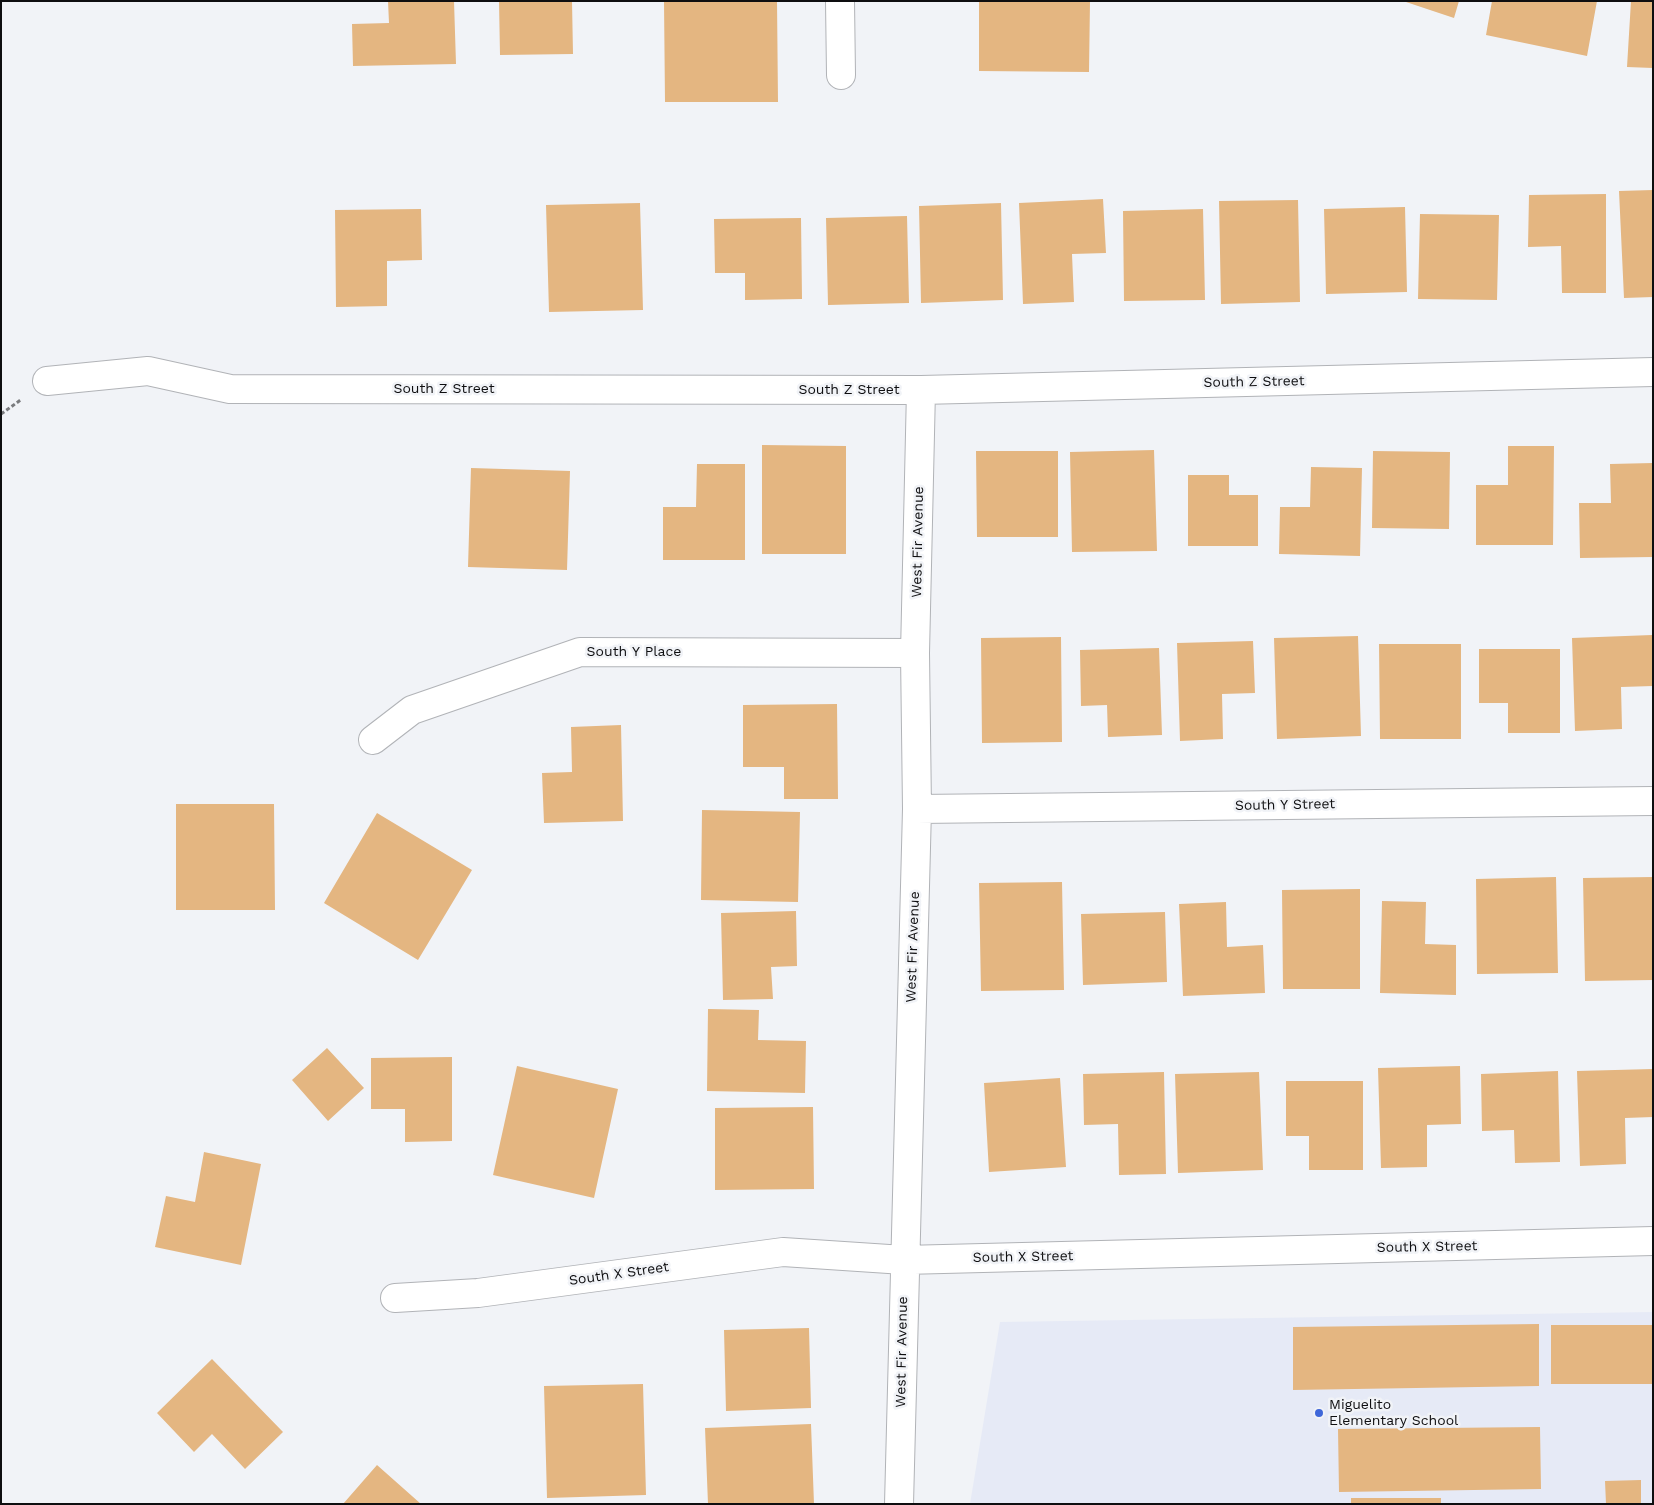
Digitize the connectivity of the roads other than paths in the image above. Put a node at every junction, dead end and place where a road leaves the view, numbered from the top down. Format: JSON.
{"nodes":[{"id":1,"x":840,"y":1,"type":"edge"},
{"id":2,"x":840,"y":75,"type":"dead end"},
{"id":3,"x":1653,"y":372,"type":"edge"},
{"id":4,"x":47,"y":381,"type":"dead end"},
{"id":5,"x":921,"y":390,"type":"junction"},
{"id":6,"x":916,"y":653,"type":"junction"},
{"id":7,"x":374,"y":740,"type":"dead end"},
{"id":8,"x":1653,"y":801,"type":"edge"},
{"id":9,"x":916,"y":809,"type":"junction"},
{"id":10,"x":1653,"y":1241,"type":"edge"},
{"id":11,"x":904,"y":1260,"type":"junction"},
{"id":12,"x":395,"y":1298,"type":"dead end"},
{"id":13,"x":899,"y":1504,"type":"edge"}],
"edges":[{"from":1,"to":2,"type":"street"},
{"from":3,"to":5,"type":"street","name":"South Z Street"},
{"from":4,"to":5,"type":"street","name":"South Z Street"},
{"from":5,"to":6,"type":"street","name":"West Fir Avenue"},
{"from":6,"to":7,"type":"street","name":"South Y Place"},
{"from":6,"to":9,"type":"street","name":"West Fir Avenue"},
{"from":8,"to":9,"type":"street","name":"South Y Street"},
{"from":9,"to":11,"type":"street","name":"West Fir Avenue"},
{"from":10,"to":11,"type":"street","name":"South X Street"},
{"from":11,"to":12,"type":"street","name":"South X Street"},
{"from":11,"to":13,"type":"street","name":"West Fir Avenue"}]}
